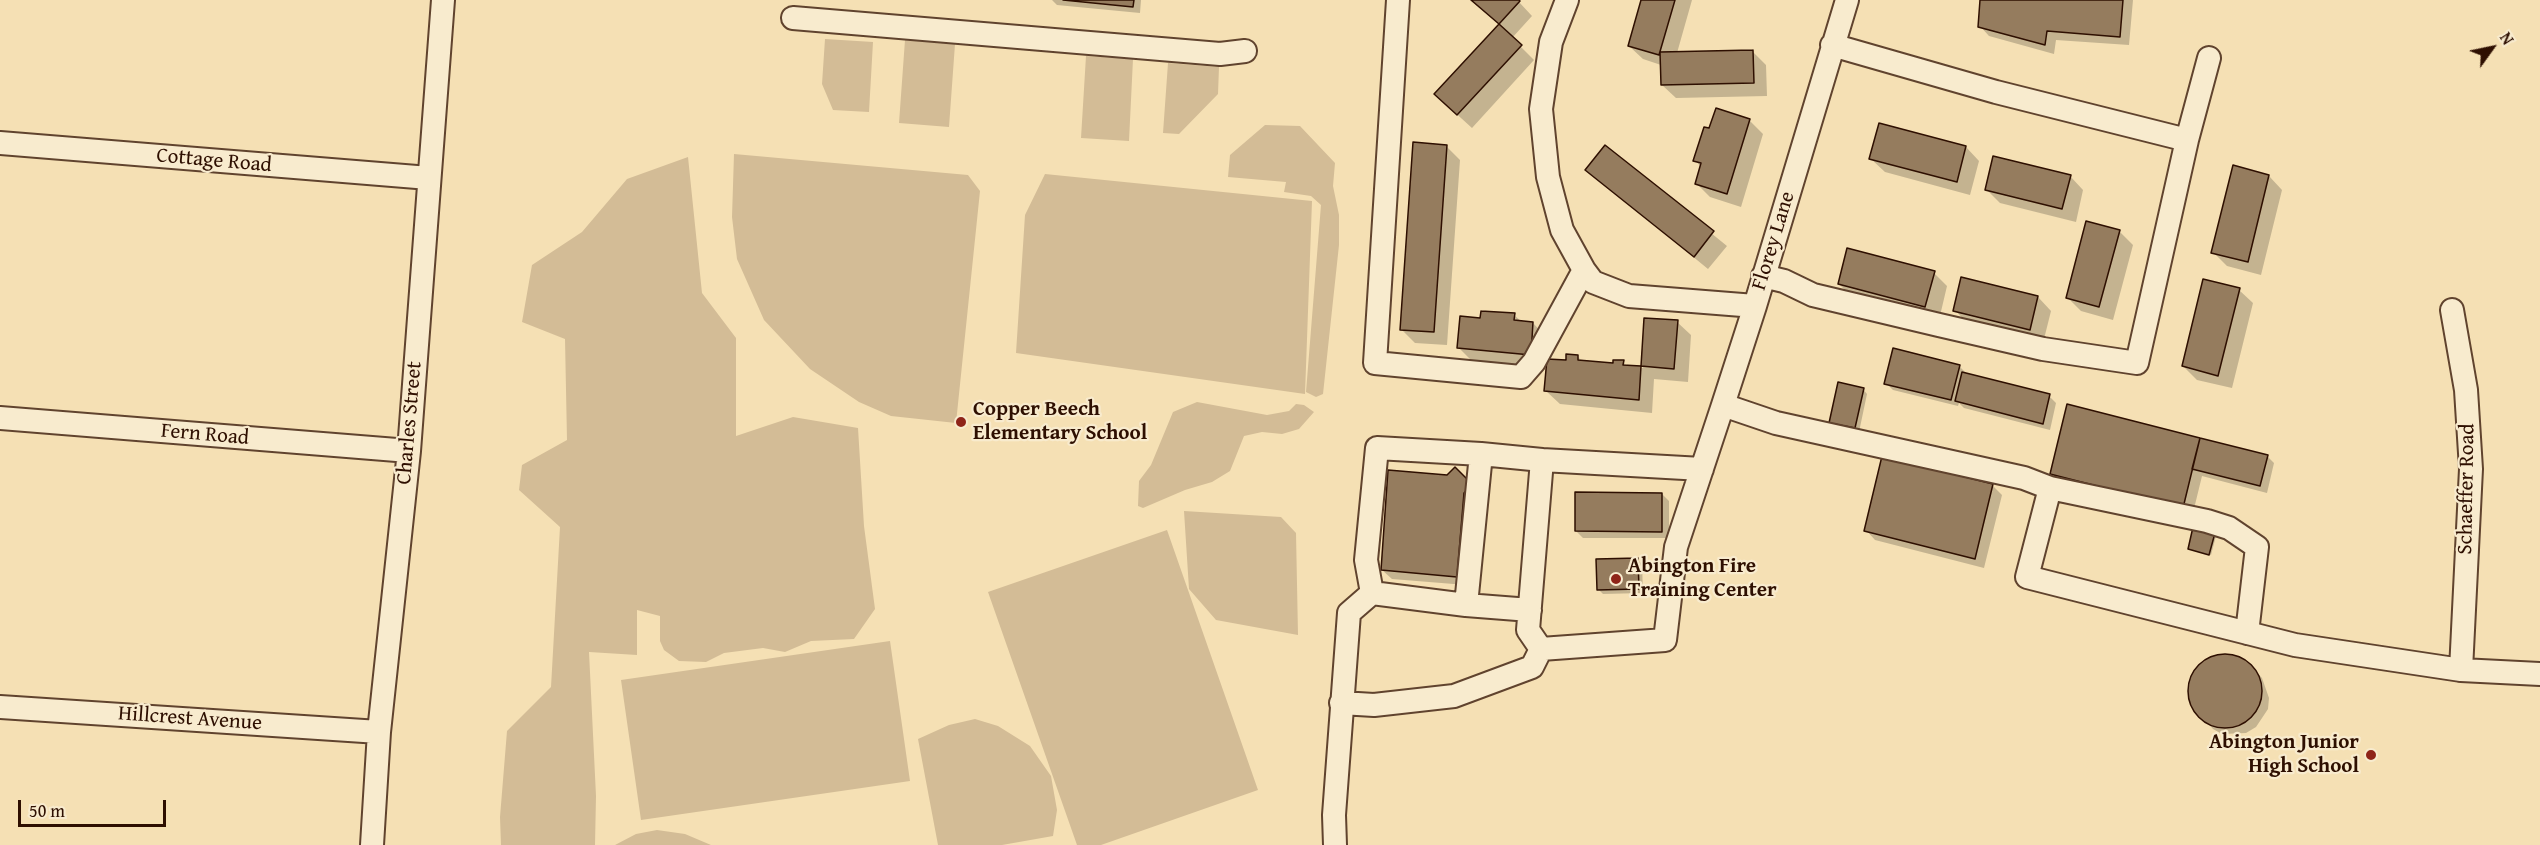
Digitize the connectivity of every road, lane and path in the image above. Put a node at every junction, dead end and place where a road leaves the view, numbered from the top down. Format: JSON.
{"nodes":[{"id":1,"x":443,"y":0,"type":"edge"},
{"id":2,"x":1398,"y":0,"type":"edge"},
{"id":3,"x":1567,"y":0,"type":"edge"},
{"id":4,"x":1847,"y":0,"type":"edge"},
{"id":5,"x":793,"y":18,"type":"dead end"},
{"id":6,"x":1832,"y":45,"type":"junction"},
{"id":7,"x":1245,"y":51,"type":"dead end"},
{"id":8,"x":2209,"y":58,"type":"dead end"},
{"id":9,"x":2187,"y":140,"type":"junction"},
{"id":10,"x":0,"y":143,"type":"edge"},
{"id":11,"x":429,"y":178,"type":"junction"},
{"id":12,"x":1584,"y":270,"type":"junction"},
{"id":13,"x":1763,"y":276,"type":"junction"},
{"id":14,"x":1755,"y":306,"type":"junction"},
{"id":15,"x":2452,"y":310,"type":"dead end"},
{"id":16,"x":1723,"y":405,"type":"junction"},
{"id":17,"x":0,"y":418,"type":"edge"},
{"id":18,"x":409,"y":451,"type":"junction"},
{"id":19,"x":1481,"y":454,"type":"junction"},
{"id":20,"x":1542,"y":460,"type":"junction"},
{"id":21,"x":1700,"y":475,"type":"junction"},
{"id":22,"x":2050,"y":488,"type":"junction"},
{"id":23,"x":1372,"y":594,"type":"junction"},
{"id":24,"x":1466,"y":605,"type":"junction"},
{"id":25,"x":1530,"y":610,"type":"junction"},
{"id":26,"x":2247,"y":633,"type":"junction"},
{"id":27,"x":1542,"y":650,"type":"junction"},
{"id":28,"x":2461,"y":670,"type":"junction"},
{"id":29,"x":2540,"y":674,"type":"edge"},
{"id":30,"x":1341,"y":703,"type":"junction"},
{"id":31,"x":0,"y":707,"type":"edge"},
{"id":32,"x":379,"y":732,"type":"junction"},
{"id":33,"x":372,"y":845,"type":"edge"},
{"id":34,"x":1335,"y":845,"type":"edge"}],
"edges":[{"from":1,"to":11,"type":"street","name":"Charles Street"},
{"from":2,"to":12,"type":"street"},
{"from":3,"to":12,"type":"street"},
{"from":4,"to":6,"type":"street","name":"Florey Lane"},
{"from":5,"to":7,"type":"street"},
{"from":6,"to":9,"type":"street"},
{"from":6,"to":13,"type":"street","name":"Florey Lane"},
{"from":8,"to":9,"type":"street"},
{"from":9,"to":13,"type":"street"},
{"from":10,"to":11,"type":"street","name":"Cottage Road"},
{"from":11,"to":18,"type":"street","name":"Charles Street"},
{"from":12,"to":14,"type":"street"},
{"from":13,"to":14,"type":"street","name":"Florey Lane"},
{"from":14,"to":16,"type":"street","name":"Florey Lane"},
{"from":15,"to":28,"type":"street","name":"Schaeffer Road"},
{"from":16,"to":21,"type":"street","name":"Florey Lane"},
{"from":16,"to":22,"type":"street"},
{"from":17,"to":18,"type":"street","name":"Fern Road"},
{"from":18,"to":32,"type":"street","name":"Charles Street"},
{"from":19,"to":20,"type":"street"},
{"from":19,"to":23,"type":"street"},
{"from":19,"to":24,"type":"street"},
{"from":20,"to":21,"type":"street"},
{"from":20,"to":25,"type":"street"},
{"from":21,"to":27,"type":"street","name":"Florey Lane"},
{"from":22,"to":26,"type":"street"},
{"from":22,"to":26,"type":"street"},
{"from":23,"to":24,"type":"street"},
{"from":23,"to":30,"type":"street"},
{"from":24,"to":25,"type":"street"},
{"from":25,"to":27,"type":"street"},
{"from":26,"to":28,"type":"street"},
{"from":27,"to":30,"type":"street"},
{"from":28,"to":29,"type":"street"},
{"from":30,"to":34,"type":"street"},
{"from":31,"to":32,"type":"street","name":"Hillcrest Avenue"},
{"from":32,"to":33,"type":"street","name":"Charles Street"}]}
